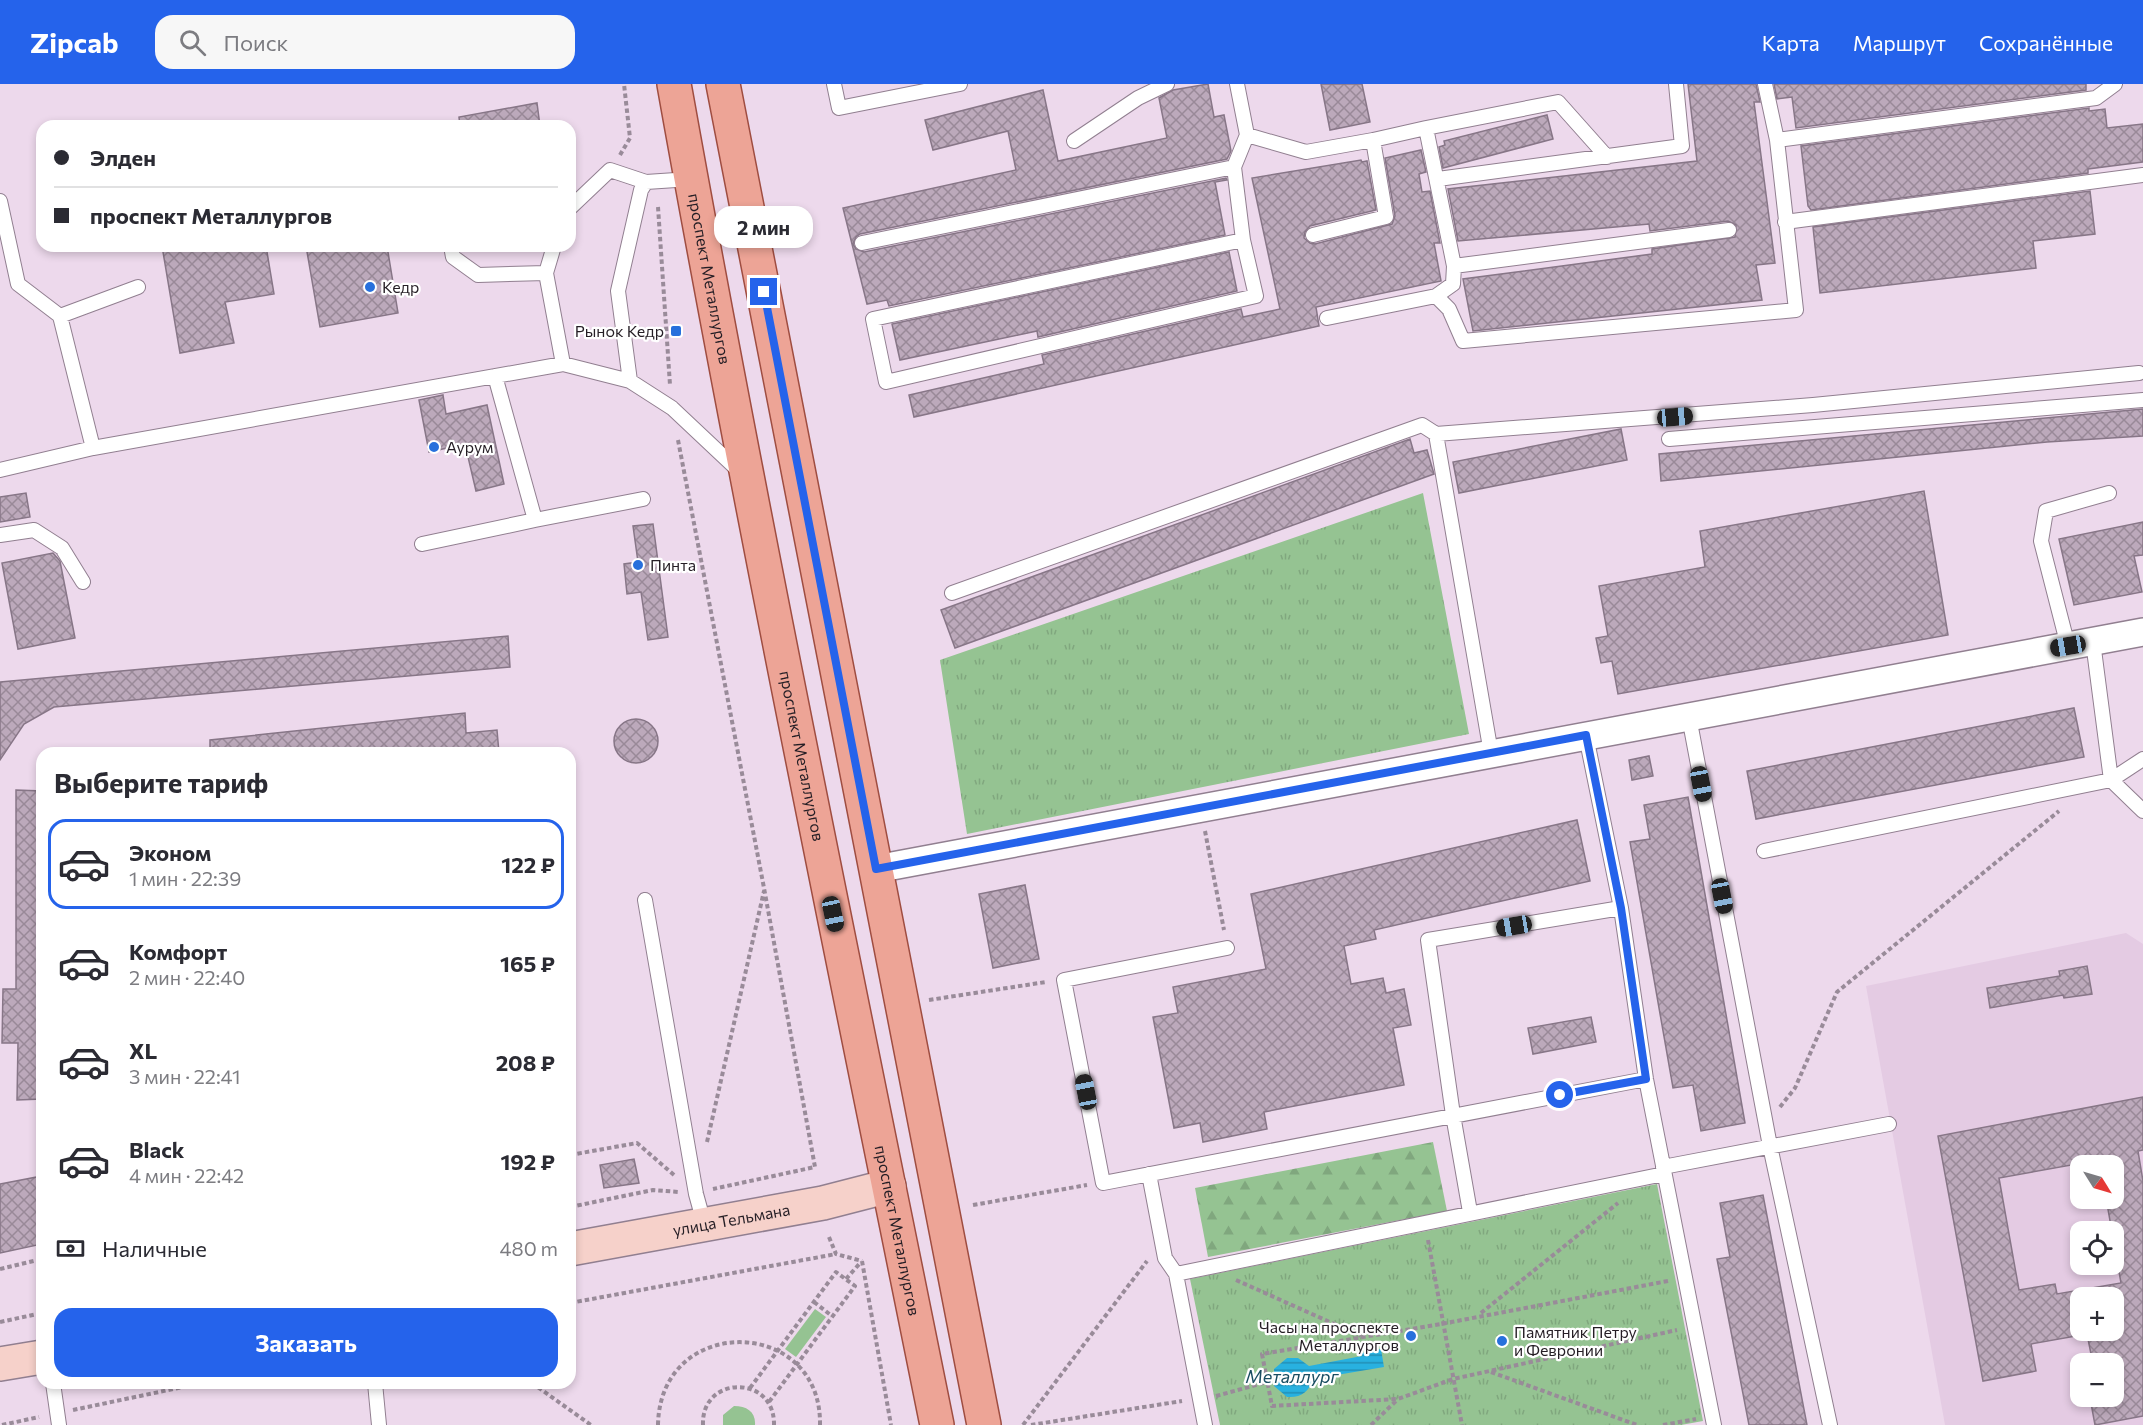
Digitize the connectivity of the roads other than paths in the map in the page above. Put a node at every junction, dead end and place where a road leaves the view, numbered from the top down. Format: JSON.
{"nodes":[{"id":1,"x":674,"y":84,"type":"edge"},
{"id":2,"x":723,"y":84,"type":"edge"},
{"id":3,"x":834,"y":84,"type":"edge"},
{"id":4,"x":960,"y":84,"type":"edge"},
{"id":5,"x":1167,"y":84,"type":"edge"},
{"id":6,"x":1237,"y":84,"type":"edge"},
{"id":7,"x":1676,"y":84,"type":"edge"},
{"id":8,"x":1765,"y":84,"type":"edge"},
{"id":9,"x":2115,"y":84,"type":"edge"},
{"id":10,"x":1426,"y":128,"type":"junction"},
{"id":11,"x":1247,"y":135,"type":"junction"},
{"id":12,"x":1373,"y":140,"type":"junction"},
{"id":13,"x":1777,"y":140,"type":"junction"},
{"id":14,"x":1074,"y":141,"type":"dead end"},
{"id":15,"x":1607,"y":158,"type":"junction"},
{"id":16,"x":1234,"y":167,"type":"junction"},
{"id":17,"x":2143,"y":175,"type":"edge"},
{"id":18,"x":691,"y":179,"type":"junction"},
{"id":19,"x":1438,"y":179,"type":"junction"},
{"id":20,"x":644,"y":186,"type":"junction"},
{"id":21,"x":0,"y":201,"type":"edge"},
{"id":22,"x":576,"y":202,"type":"edge"},
{"id":23,"x":1785,"y":222,"type":"junction"},
{"id":24,"x":1729,"y":230,"type":"dead end"},
{"id":25,"x":1313,"y":235,"type":"dead end"},
{"id":26,"x":1243,"y":240,"type":"junction"},
{"id":27,"x":862,"y":243,"type":"dead end"},
{"id":28,"x":452,"y":252,"type":"edge"},
{"id":29,"x":552,"y":252,"type":"edge"},
{"id":30,"x":1454,"y":266,"type":"junction"},
{"id":31,"x":546,"y":273,"type":"junction"},
{"id":32,"x":138,"y":287,"type":"dead end"},
{"id":33,"x":1437,"y":296,"type":"junction"},
{"id":34,"x":60,"y":316,"type":"junction"},
{"id":35,"x":1327,"y":318,"type":"dead end"},
{"id":36,"x":563,"y":364,"type":"junction"},
{"id":37,"x":2139,"y":373,"type":"dead end"},
{"id":38,"x":495,"y":376,"type":"junction"},
{"id":39,"x":630,"y":381,"type":"junction"},
{"id":40,"x":2143,"y":400,"type":"edge"},
{"id":41,"x":1436,"y":435,"type":"junction"},
{"id":42,"x":1669,"y":440,"type":"dead end"},
{"id":43,"x":93,"y":448,"type":"junction"},
{"id":44,"x":0,"y":470,"type":"edge"},
{"id":45,"x":748,"y":479,"type":"junction"},
{"id":46,"x":2109,"y":493,"type":"dead end"},
{"id":47,"x":643,"y":499,"type":"dead end"},
{"id":48,"x":535,"y":520,"type":"junction"},
{"id":49,"x":0,"y":535,"type":"edge"},
{"id":50,"x":422,"y":544,"type":"dead end"},
{"id":51,"x":83,"y":582,"type":"dead end"},
{"id":52,"x":952,"y":593,"type":"dead end"},
{"id":53,"x":2143,"y":632,"type":"edge"},
{"id":54,"x":2081,"y":644,"type":"junction"},
{"id":55,"x":1689,"y":717,"type":"junction"},
{"id":56,"x":1586,"y":735,"type":"junction"},
{"id":57,"x":1491,"y":753,"type":"junction"},
{"id":58,"x":2143,"y":759,"type":"edge"},
{"id":59,"x":2111,"y":780,"type":"junction"},
{"id":60,"x":2143,"y":811,"type":"edge"},
{"id":61,"x":1764,"y":851,"type":"dead end"},
{"id":62,"x":876,"y":869,"type":"junction"},
{"id":63,"x":645,"y":900,"type":"dead end"},
{"id":64,"x":1621,"y":908,"type":"junction"},
{"id":65,"x":1227,"y":948,"type":"road end"},
{"id":66,"x":1646,"y":1079,"type":"junction"},
{"id":67,"x":1452,"y":1115,"type":"junction"},
{"id":68,"x":1889,"y":1124,"type":"dead end"},
{"id":69,"x":1770,"y":1146,"type":"junction"},
{"id":70,"x":1664,"y":1170,"type":"junction"},
{"id":71,"x":1149,"y":1174,"type":"junction"},
{"id":72,"x":935,"y":1176,"type":"junction"},
{"id":73,"x":889,"y":1186,"type":"junction"},
{"id":74,"x":700,"y":1208,"type":"junction"},
{"id":75,"x":1470,"y":1212,"type":"junction"},
{"id":76,"x":576,"y":1247,"type":"edge"},
{"id":77,"x":1176,"y":1274,"type":"junction"},
{"id":78,"x":36,"y":1358,"type":"edge"},
{"id":79,"x":0,"y":1364,"type":"edge"},
{"id":80,"x":54,"y":1389,"type":"edge"},
{"id":81,"x":375,"y":1389,"type":"edge"},
{"id":82,"x":58,"y":1419,"type":"edge"},
{"id":83,"x":378,"y":1425,"type":"edge"},
{"id":84,"x":937,"y":1425,"type":"edge"},
{"id":85,"x":984,"y":1425,"type":"edge"},
{"id":86,"x":1205,"y":1425,"type":"edge"},
{"id":87,"x":1714,"y":1425,"type":"edge"},
{"id":88,"x":1830,"y":1425,"type":"edge"}],
"edges":[{"from":1,"to":18,"type":"main road","name":"проспект Металлургов"},
{"from":2,"to":62,"type":"main road"},
{"from":3,"to":4,"type":"lane"},
{"from":5,"to":14,"type":"lane"},
{"from":6,"to":11,"type":"lane"},
{"from":7,"to":15,"type":"lane"},
{"from":8,"to":13,"type":"lane"},
{"from":9,"to":13,"type":"lane"},
{"from":10,"to":12,"type":"lane"},
{"from":10,"to":15,"type":"lane"},
{"from":10,"to":19,"type":"lane"},
{"from":11,"to":12,"type":"lane"},
{"from":11,"to":16,"type":"lane"},
{"from":12,"to":25,"type":"lane"},
{"from":13,"to":23,"type":"lane"},
{"from":15,"to":19,"type":"lane"},
{"from":16,"to":26,"type":"lane"},
{"from":16,"to":27,"type":"lane"},
{"from":17,"to":23,"type":"lane"},
{"from":18,"to":20,"type":"lane"},
{"from":18,"to":45,"type":"main road","name":"проспект Металлургов"},
{"from":19,"to":30,"type":"lane"},
{"from":20,"to":22,"type":"lane"},
{"from":20,"to":39,"type":"lane"},
{"from":21,"to":34,"type":"lane"},
{"from":23,"to":33,"type":"lane"},
{"from":24,"to":30,"type":"lane"},
{"from":26,"to":26,"type":"lane"},
{"from":28,"to":31,"type":"lane"},
{"from":29,"to":31,"type":"lane"},
{"from":30,"to":33,"type":"lane"},
{"from":31,"to":36,"type":"lane"},
{"from":32,"to":34,"type":"lane"},
{"from":33,"to":35,"type":"lane"},
{"from":34,"to":43,"type":"lane"},
{"from":36,"to":38,"type":"lane"},
{"from":36,"to":39,"type":"lane"},
{"from":37,"to":41,"type":"lane"},
{"from":38,"to":43,"type":"lane"},
{"from":38,"to":48,"type":"lane"},
{"from":39,"to":45,"type":"lane"},
{"from":40,"to":42,"type":"lane"},
{"from":41,"to":52,"type":"lane"},
{"from":41,"to":57,"type":"lane"},
{"from":43,"to":44,"type":"lane"},
{"from":45,"to":73,"type":"main road","name":"проспект Металлургов"},
{"from":46,"to":54,"type":"lane"},
{"from":47,"to":48,"type":"lane"},
{"from":48,"to":50,"type":"lane"},
{"from":49,"to":51,"type":"lane"},
{"from":53,"to":54,"type":"street"},
{"from":54,"to":55,"type":"street"},
{"from":54,"to":59,"type":"lane"},
{"from":55,"to":56,"type":"street"},
{"from":55,"to":69,"type":"lane"},
{"from":56,"to":57,"type":"street"},
{"from":56,"to":64,"type":"lane"},
{"from":57,"to":62,"type":"street"},
{"from":58,"to":59,"type":"lane"},
{"from":59,"to":60,"type":"lane"},
{"from":59,"to":61,"type":"lane"},
{"from":62,"to":72,"type":"main road"},
{"from":63,"to":74,"type":"lane"},
{"from":64,"to":66,"type":"lane"},
{"from":64,"to":67,"type":"lane"},
{"from":65,"to":71,"type":"lane"},
{"from":66,"to":67,"type":"lane"},
{"from":66,"to":70,"type":"lane"},
{"from":67,"to":71,"type":"lane"},
{"from":67,"to":75,"type":"lane"},
{"from":68,"to":69,"type":"lane"},
{"from":69,"to":70,"type":"lane"},
{"from":69,"to":88,"type":"lane"},
{"from":70,"to":75,"type":"lane"},
{"from":70,"to":87,"type":"lane"},
{"from":71,"to":77,"type":"lane"},
{"from":72,"to":73,"type":"main road"},
{"from":72,"to":85,"type":"main road"},
{"from":73,"to":74,"type":"main road","name":"улица Тельмана"},
{"from":73,"to":84,"type":"main road","name":"проспект Металлургов"},
{"from":74,"to":76,"type":"main road","name":"улица Тельмана"},
{"from":75,"to":77,"type":"lane"},
{"from":77,"to":86,"type":"lane"},
{"from":78,"to":79,"type":"main road"},
{"from":80,"to":82,"type":"lane"},
{"from":81,"to":83,"type":"lane"}]}
